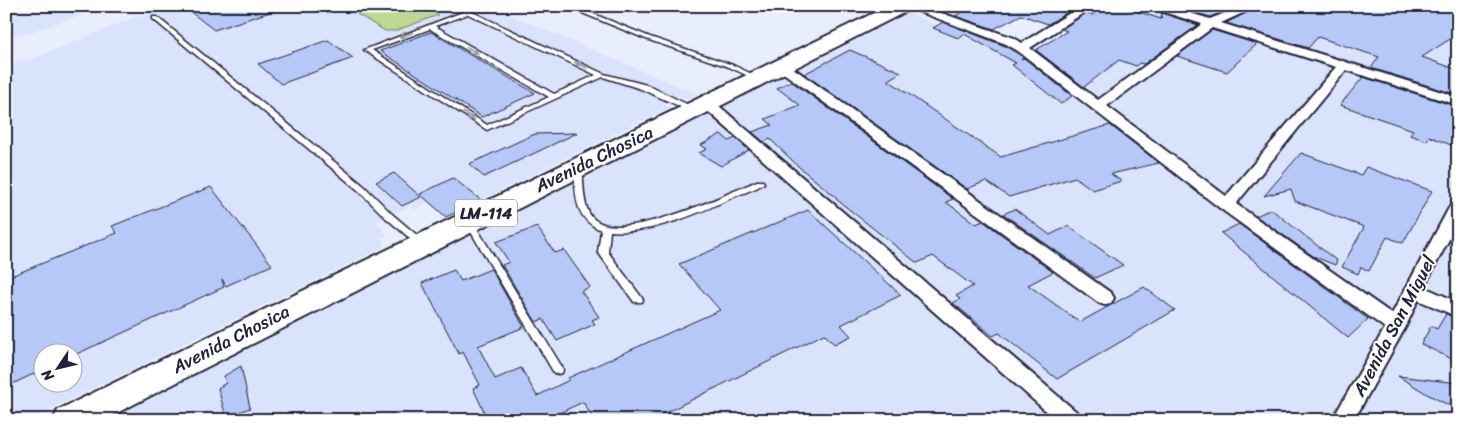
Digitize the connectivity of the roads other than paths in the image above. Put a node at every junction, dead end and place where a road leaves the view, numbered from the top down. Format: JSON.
{"nodes":[{"id":1,"x":568,"y":6,"type":"edge"},
{"id":2,"x":1089,"y":6,"type":"edge"},
{"id":3,"x":1156,"y":6,"type":"edge"},
{"id":4,"x":1253,"y":6,"type":"edge"},
{"id":5,"x":897,"y":7,"type":"edge"},
{"id":6,"x":155,"y":18,"type":"dead end"},
{"id":7,"x":1211,"y":24,"type":"junction"},
{"id":8,"x":430,"y":26,"type":"junction"},
{"id":9,"x":1022,"y":48,"type":"junction"},
{"id":10,"x":1344,"y":65,"type":"junction"},
{"id":11,"x":782,"y":66,"type":"junction"},
{"id":12,"x":602,"y":75,"type":"junction"},
{"id":13,"x":757,"y":78,"type":"junction"},
{"id":14,"x":554,"y":97,"type":"junction"},
{"id":15,"x":1458,"y":101,"type":"edge"},
{"id":16,"x":700,"y":106,"type":"junction"},
{"id":17,"x":1099,"y":106,"type":"junction"},
{"id":18,"x":578,"y":167,"type":"junction"},
{"id":19,"x":760,"y":183,"type":"dead end"},
{"id":20,"x":1228,"y":205,"type":"junction"},
{"id":21,"x":1458,"y":206,"type":"edge"},
{"id":22,"x":469,"y":221,"type":"junction"},
{"id":23,"x":606,"y":229,"type":"junction"},
{"id":24,"x":422,"y":244,"type":"junction"},
{"id":25,"x":1413,"y":290,"type":"junction"},
{"id":26,"x":1105,"y":298,"type":"dead end"},
{"id":27,"x":638,"y":300,"type":"dead end"},
{"id":28,"x":1458,"y":310,"type":"edge"},
{"id":29,"x":1396,"y":326,"type":"junction"},
{"id":30,"x":558,"y":370,"type":"dead end"},
{"id":31,"x":109,"y":410,"type":"edge"},
{"id":32,"x":70,"y":420,"type":"edge"},
{"id":33,"x":1071,"y":420,"type":"edge"},
{"id":34,"x":1344,"y":420,"type":"edge"}],
"edges":[{"from":1,"to":13,"type":"lane"},
{"from":2,"to":9,"type":"street"},
{"from":3,"to":7,"type":"street"},
{"from":4,"to":7,"type":"street"},
{"from":5,"to":9,"type":"street"},
{"from":5,"to":11,"type":"main road","name":"Avenida Chosica","number":"LM-114"},
{"from":6,"to":24,"type":"lane"},
{"from":7,"to":10,"type":"street"},
{"from":7,"to":17,"type":"street"},
{"from":12,"to":8,"type":"lane","one_way":true},
{"from":8,"to":14,"type":"lane","one_way":true},
{"from":8,"to":14,"type":"lane","one_way":true},
{"from":9,"to":17,"type":"street"},
{"from":10,"to":15,"type":"street"},
{"from":10,"to":20,"type":"street"},
{"from":11,"to":13,"type":"main road","name":"Avenida Chosica","number":"LM-114"},
{"from":11,"to":26,"type":"street"},
{"from":12,"to":14,"type":"lane"},
{"from":12,"to":16,"type":"lane"},
{"from":13,"to":16,"type":"main road","name":"Avenida Chosica","number":"LM-114"},
{"from":16,"to":18,"type":"main road","name":"Avenida Chosica","number":"LM-114"},
{"from":16,"to":33,"type":"street"},
{"from":17,"to":20,"type":"street"},
{"from":18,"to":22,"type":"main road","name":"Avenida Chosica","number":"LM-114"},
{"from":18,"to":23,"type":"lane"},
{"from":19,"to":23,"type":"lane"},
{"from":20,"to":29,"type":"street"},
{"from":21,"to":25,"type":"street","name":"Avenida San Miguel"},
{"from":22,"to":24,"type":"main road","name":"Avenida Chosica","number":"LM-114"},
{"from":22,"to":30,"type":"lane"},
{"from":23,"to":27,"type":"lane"},
{"from":24,"to":31,"type":"main road","name":"Avenida Chosica","number":"LM-114"},
{"from":25,"to":28,"type":"street"},
{"from":25,"to":29,"type":"street","name":"Avenida San Miguel"},
{"from":29,"to":34,"type":"street","name":"Avenida San Miguel"},
{"from":31,"to":32,"type":"main road","name":"Avenida Chosica","number":"LM-114"}]}
